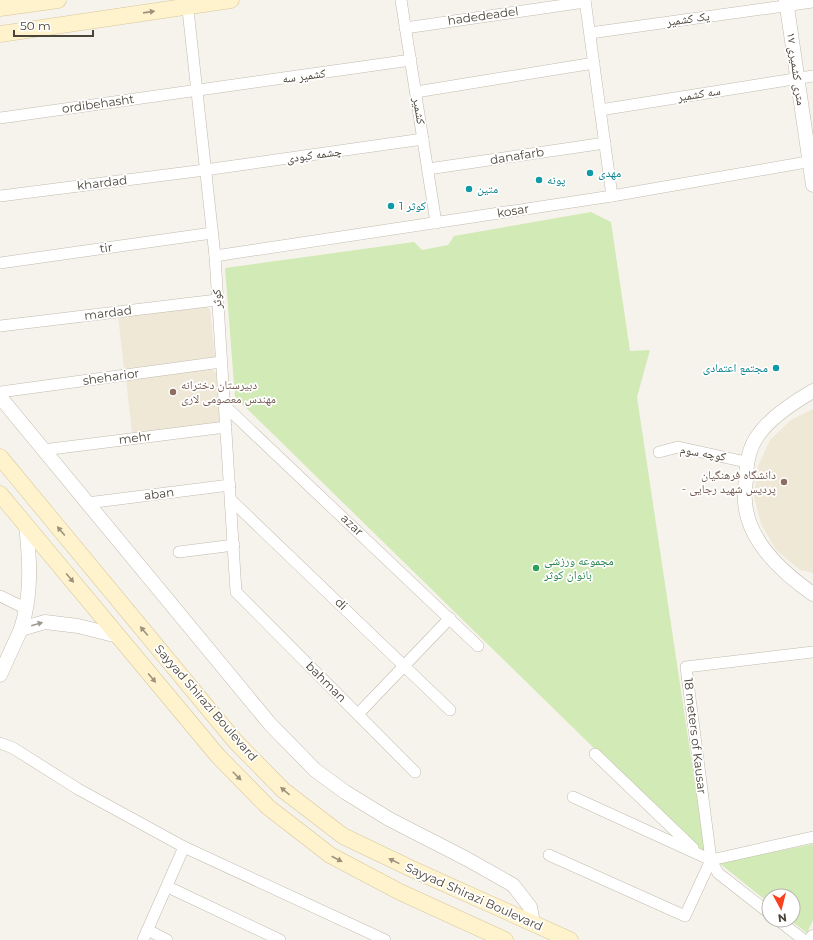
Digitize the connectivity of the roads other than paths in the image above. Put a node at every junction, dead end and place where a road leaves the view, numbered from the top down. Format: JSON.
{"nodes":[{"id":1,"x":58,"y":0,"type":"edge"},
{"id":2,"x":232,"y":0,"type":"edge"},
{"id":3,"x":401,"y":0,"type":"edge"},
{"id":4,"x":585,"y":1,"type":"edge"},
{"id":5,"x":813,"y":2,"type":"edge"},
{"id":6,"x":187,"y":3,"type":"edge"},
{"id":7,"x":786,"y":3,"type":"edge"},
{"id":8,"x":0,"y":8,"type":"edge"},
{"id":9,"x":405,"y":28,"type":"junction"},
{"id":10,"x":590,"y":33,"type":"junction"},
{"id":11,"x":0,"y":34,"type":"edge"},
{"id":12,"x":411,"y":60,"type":"junction"},
{"id":13,"x":594,"y":64,"type":"junction"},
{"id":14,"x":813,"y":76,"type":"edge"},
{"id":15,"x":797,"y":79,"type":"junction"},
{"id":16,"x":197,"y":91,"type":"junction"},
{"id":17,"x":416,"y":92,"type":"junction"},
{"id":18,"x":600,"y":110,"type":"junction"},
{"id":19,"x":0,"y":118,"type":"edge"},
{"id":20,"x":423,"y":139,"type":"junction"},
{"id":21,"x":605,"y":143,"type":"junction"},
{"id":22,"x":811,"y":161,"type":"edge"},
{"id":23,"x":428,"y":169,"type":"junction"},
{"id":24,"x":205,"y":170,"type":"junction"},
{"id":25,"x":813,"y":185,"type":"edge"},
{"id":26,"x":0,"y":196,"type":"edge"},
{"id":27,"x":612,"y":196,"type":"junction"},
{"id":28,"x":436,"y":222,"type":"junction"},
{"id":29,"x":212,"y":233,"type":"junction"},
{"id":30,"x":215,"y":256,"type":"junction"},
{"id":31,"x":0,"y":263,"type":"edge"},
{"id":32,"x":217,"y":300,"type":"junction"},
{"id":33,"x":0,"y":326,"type":"edge"},
{"id":34,"x":222,"y":362,"type":"junction"},
{"id":35,"x":813,"y":391,"type":"edge"},
{"id":36,"x":0,"y":392,"type":"edge"},
{"id":37,"x":0,"y":397,"type":"edge"},
{"id":38,"x":225,"y":406,"type":"junction"},
{"id":39,"x":226,"y":427,"type":"junction"},
{"id":40,"x":43,"y":450,"type":"junction"},
{"id":41,"x":660,"y":452,"type":"dead end"},
{"id":42,"x":0,"y":457,"type":"edge"},
{"id":43,"x":746,"y":462,"type":"junction"},
{"id":44,"x":230,"y":485,"type":"junction"},
{"id":45,"x":0,"y":494,"type":"edge"},
{"id":46,"x":231,"y":500,"type":"junction"},
{"id":47,"x":87,"y":502,"type":"junction"},
{"id":48,"x":26,"y":525,"type":"junction"},
{"id":49,"x":234,"y":545,"type":"junction"},
{"id":50,"x":179,"y":552,"type":"dead end"},
{"id":51,"x":236,"y":592,"type":"joint"},
{"id":52,"x":813,"y":594,"type":"edge"},
{"id":53,"x":0,"y":596,"type":"edge"},
{"id":54,"x":27,"y":609,"type":"junction"},
{"id":55,"x":450,"y":618,"type":"junction"},
{"id":56,"x":21,"y":629,"type":"junction"},
{"id":57,"x":118,"y":636,"type":"junction"},
{"id":58,"x":478,"y":646,"type":"dead end"},
{"id":59,"x":813,"y":652,"type":"edge"},
{"id":60,"x":405,"y":666,"type":"junction"},
{"id":61,"x":0,"y":675,"type":"edge"},
{"id":62,"x":450,"y":710,"type":"dead end"},
{"id":63,"x":358,"y":714,"type":"junction"},
{"id":64,"x":0,"y":743,"type":"edge"},
{"id":65,"x":595,"y":754,"type":"dead end"},
{"id":66,"x":415,"y":772,"type":"dead end"},
{"id":67,"x":573,"y":797,"type":"dead end"},
{"id":68,"x":813,"y":838,"type":"edge"},
{"id":69,"x":184,"y":847,"type":"junction"},
{"id":70,"x":699,"y":854,"type":"junction"},
{"id":71,"x":548,"y":855,"type":"dead end"},
{"id":72,"x":710,"y":860,"type":"junction"},
{"id":73,"x":412,"y":869,"type":"junction"},
{"id":74,"x":168,"y":887,"type":"junction"},
{"id":75,"x":400,"y":892,"type":"junction"},
{"id":76,"x":761,"y":907,"type":"edge"},
{"id":77,"x":533,"y":923,"type":"junction"},
{"id":78,"x":788,"y":928,"type":"edge"},
{"id":79,"x":480,"y":933,"type":"edge"},
{"id":80,"x":146,"y":935,"type":"edge"},
{"id":81,"x":813,"y":937,"type":"edge"},
{"id":82,"x":167,"y":940,"type":"edge"},
{"id":83,"x":280,"y":940,"type":"edge"},
{"id":84,"x":385,"y":940,"type":"edge"},
{"id":85,"x":505,"y":940,"type":"edge"},
{"id":86,"x":570,"y":940,"type":"edge"},
{"id":87,"x":804,"y":940,"type":"edge"},
{"id":88,"x":812,"y":940,"type":"edge"}],
"edges":[{"from":1,"to":8,"type":"main road"},
{"from":2,"to":6,"type":"main road"},
{"from":3,"to":9,"type":"street","name":"کشمیر"},
{"from":4,"to":9,"type":"street","name":"hadedeadel"},
{"from":4,"to":10,"type":"street"},
{"from":5,"to":7,"type":"street","name":"یک کشمیر"},
{"from":11,"to":6,"type":"main road","one_way":true},
{"from":6,"to":16,"type":"street","name":"کوثر"},
{"from":7,"to":10,"type":"street","name":"یک کشمیر"},
{"from":7,"to":15,"type":"street","name":"۱۷ متری کشمیری"},
{"from":9,"to":12,"type":"street","name":"کشمیر"},
{"from":10,"to":13,"type":"street"},
{"from":12,"to":16,"type":"street","name":"کشمیر سه"},
{"from":12,"to":17,"type":"street","name":"کشمیر"},
{"from":13,"to":17,"type":"street"},
{"from":13,"to":18,"type":"street"},
{"from":14,"to":15,"type":"street","name":"سه کشمیر"},
{"from":15,"to":18,"type":"street","name":"سه کشمیر"},
{"from":15,"to":22,"type":"street","name":"۱۷ متری کشمیری"},
{"from":16,"to":19,"type":"street","name":"ordibehasht"},
{"from":16,"to":24,"type":"street","name":"کوثر"},
{"from":17,"to":20,"type":"street","name":"کشمیر"},
{"from":18,"to":21,"type":"street"},
{"from":20,"to":23,"type":"street","name":"کشمیر"},
{"from":20,"to":24,"type":"street","name":"چشمه کبودی"},
{"from":21,"to":23,"type":"street","name":"danafarb"},
{"from":21,"to":27,"type":"street"},
{"from":22,"to":25,"type":"street","name":"۱۷ متری کشمیری"},
{"from":22,"to":27,"type":"street","name":"kosar"},
{"from":23,"to":28,"type":"street","name":"کشمیر"},
{"from":24,"to":26,"type":"street","name":"khardad"},
{"from":24,"to":29,"type":"street","name":"کوثر"},
{"from":27,"to":28,"type":"street","name":"kosar"},
{"from":28,"to":30,"type":"street","name":"kosar"},
{"from":29,"to":30,"type":"street","name":"کوثر"},
{"from":29,"to":31,"type":"street","name":"tir"},
{"from":30,"to":32,"type":"street","name":"کوثر"},
{"from":32,"to":33,"type":"street","name":"mardad"},
{"from":32,"to":34,"type":"street","name":"کوثر"},
{"from":34,"to":36,"type":"street","name":"sheharior"},
{"from":34,"to":38,"type":"street","name":"کوثر"},
{"from":35,"to":43,"type":"street"},
{"from":37,"to":40,"type":"street"},
{"from":38,"to":39,"type":"street","name":"کوثر"},
{"from":38,"to":55,"type":"street","name":"azar"},
{"from":39,"to":40,"type":"street","name":"mehr"},
{"from":39,"to":44,"type":"street","name":"کوثر"},
{"from":40,"to":47,"type":"street"},
{"from":41,"to":43,"type":"street","name":"کوچه سوم"},
{"from":73,"to":42,"type":"main road","name":"Sayyad Shirazi Boulevard","one_way":true},
{"from":43,"to":52,"type":"street"},
{"from":44,"to":46,"type":"street","name":"کوثر"},
{"from":44,"to":47,"type":"street","name":"aban"},
{"from":45,"to":48,"type":"main road","name":"Sayyad Shirazi Boulevard"},
{"from":46,"to":49,"type":"street","name":"کوثر"},
{"from":46,"to":60,"type":"street","name":"di"},
{"from":47,"to":77,"type":"street"},
{"from":48,"to":54,"type":"street"},
{"from":48,"to":57,"type":"main road","name":"Sayyad Shirazi Boulevard","one_way":true},
{"from":49,"to":50,"type":"street"},
{"from":49,"to":51,"type":"street","name":"کوثر"},
{"from":51,"to":63,"type":"street","name":"bahman"},
{"from":53,"to":54,"type":"street"},
{"from":54,"to":56,"type":"street"},
{"from":55,"to":58,"type":"street","name":"azar"},
{"from":55,"to":60,"type":"street"},
{"from":56,"to":57,"type":"street","one_way":true},
{"from":56,"to":61,"type":"street"},
{"from":57,"to":75,"type":"main road","name":"Sayyad Shirazi Boulevard","one_way":true},
{"from":59,"to":72,"type":"street","name":"18 meters of Kausar"},
{"from":60,"to":62,"type":"street","name":"di"},
{"from":60,"to":63,"type":"street"},
{"from":63,"to":66,"type":"street","name":"bahman"},
{"from":64,"to":69,"type":"street"},
{"from":65,"to":70,"type":"street"},
{"from":67,"to":70,"type":"street"},
{"from":68,"to":72,"type":"street"},
{"from":69,"to":74,"type":"street"},
{"from":69,"to":84,"type":"street"},
{"from":70,"to":72,"type":"street"},
{"from":71,"to":72,"type":"street"},
{"from":72,"to":76,"type":"street"},
{"from":73,"to":75,"type":"main road"},
{"from":73,"to":77,"type":"main road","name":"Sayyad Shirazi Boulevard"},
{"from":74,"to":80,"type":"street"},
{"from":74,"to":83,"type":"street"},
{"from":75,"to":79,"type":"main road","name":"Sayyad Shirazi Boulevard"},
{"from":77,"to":86,"type":"main road","name":"Sayyad Shirazi Boulevard"},
{"from":78,"to":87,"type":"street"},
{"from":79,"to":85,"type":"main road","name":"Sayyad Shirazi Boulevard"},
{"from":80,"to":82,"type":"street"},
{"from":81,"to":88,"type":"street"}]}
